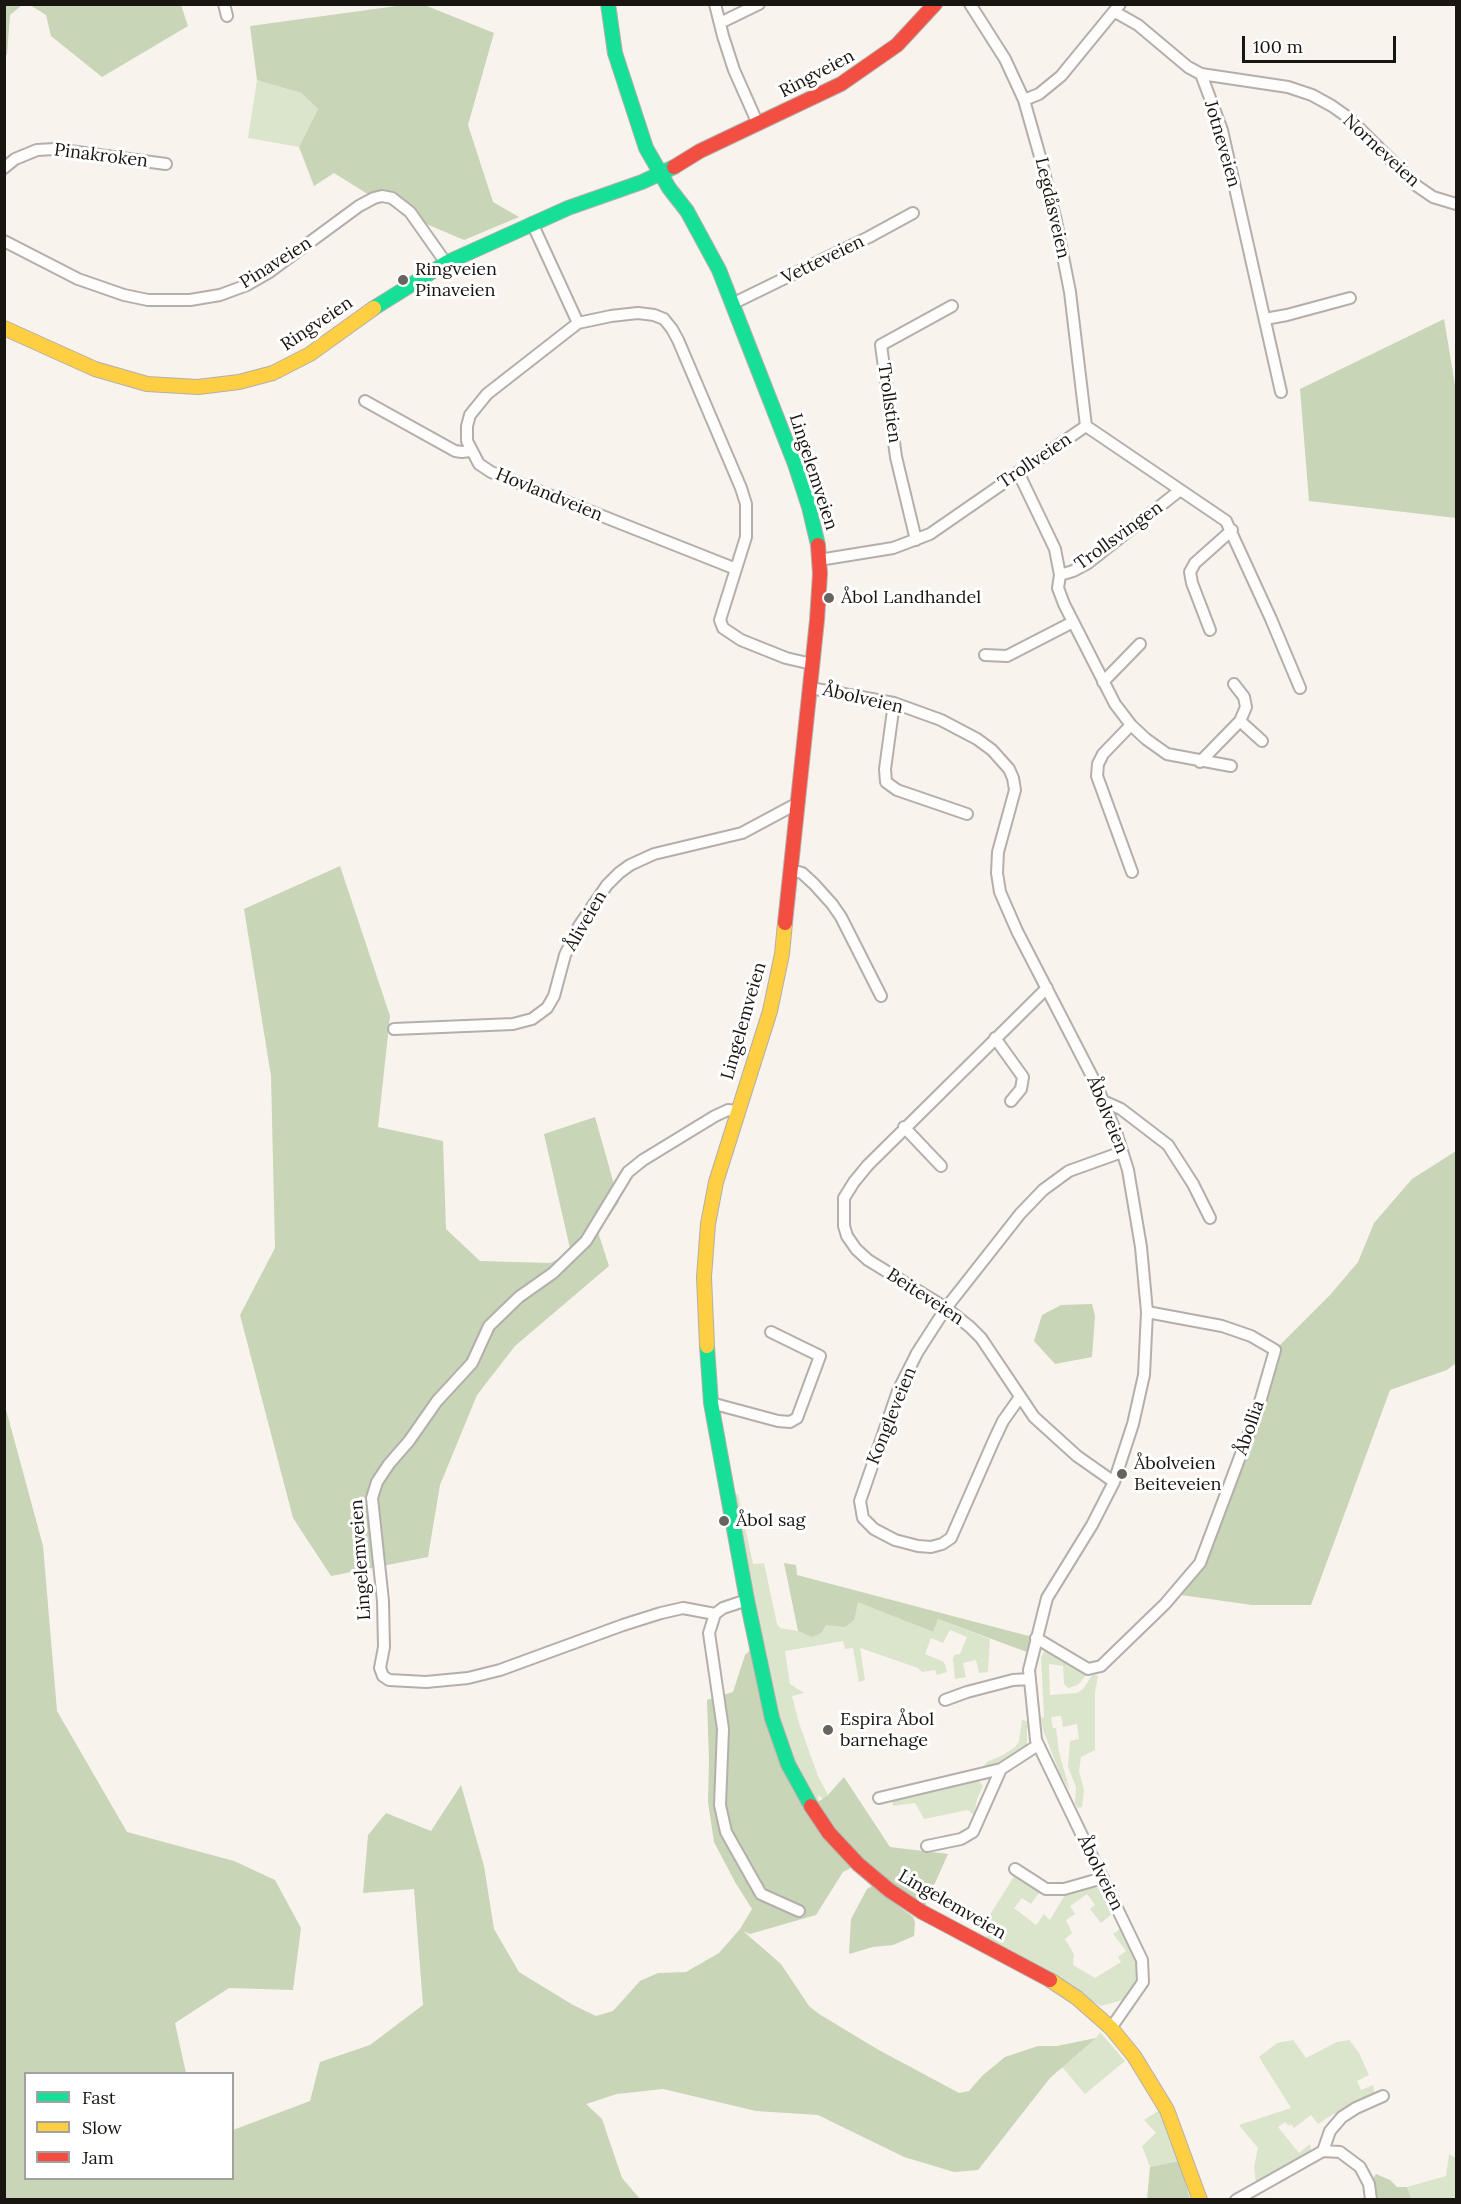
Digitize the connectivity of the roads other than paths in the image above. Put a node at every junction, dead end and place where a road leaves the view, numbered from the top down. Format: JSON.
{"nodes":[{"id":1,"x":224,"y":4,"type":"edge"},
{"id":2,"x":608,"y":4,"type":"edge"},
{"id":3,"x":715,"y":4,"type":"edge"},
{"id":4,"x":759,"y":4,"type":"edge"},
{"id":5,"x":935,"y":4,"type":"edge"},
{"id":6,"x":970,"y":4,"type":"edge"},
{"id":7,"x":1117,"y":8,"type":"edge"},
{"id":8,"x":227,"y":16,"type":"dead end"},
{"id":9,"x":720,"y":23,"type":"junction"},
{"id":10,"x":1201,"y":74,"type":"junction"},
{"id":11,"x":1024,"y":100,"type":"junction"},
{"id":12,"x":758,"y":124,"type":"junction"},
{"id":13,"x":166,"y":164,"type":"dead end"},
{"id":14,"x":4,"y":168,"type":"edge"},
{"id":15,"x":662,"y":168,"type":"junction"},
{"id":16,"x":1456,"y":204,"type":"edge"},
{"id":17,"x":913,"y":213,"type":"dead end"},
{"id":18,"x":532,"y":223,"type":"junction"},
{"id":19,"x":4,"y":241,"type":"edge"},
{"id":20,"x":446,"y":262,"type":"junction"},
{"id":21,"x":1350,"y":298,"type":"dead end"},
{"id":22,"x":732,"y":304,"type":"junction"},
{"id":23,"x":952,"y":306,"type":"dead end"},
{"id":24,"x":1265,"y":319,"type":"junction"},
{"id":25,"x":578,"y":323,"type":"junction"},
{"id":26,"x":4,"y":328,"type":"edge"},
{"id":27,"x":1281,"y":392,"type":"dead end"},
{"id":28,"x":365,"y":401,"type":"dead end"},
{"id":29,"x":1086,"y":426,"type":"junction"},
{"id":30,"x":471,"y":451,"type":"junction"},
{"id":31,"x":1018,"y":472,"type":"junction"},
{"id":32,"x":1179,"y":491,"type":"junction"},
{"id":33,"x":1232,"y":530,"type":"junction"},
{"id":34,"x":916,"y":540,"type":"junction"},
{"id":35,"x":819,"y":560,"type":"junction"},
{"id":36,"x":736,"y":569,"type":"junction"},
{"id":37,"x":1060,"y":575,"type":"junction"},
{"id":38,"x":1073,"y":622,"type":"junction"},
{"id":39,"x":1210,"y":630,"type":"dead end"},
{"id":40,"x":1140,"y":644,"type":"dead end"},
{"id":41,"x":985,"y":655,"type":"dead end"},
{"id":42,"x":812,"y":664,"type":"junction"},
{"id":43,"x":1103,"y":682,"type":"junction"},
{"id":44,"x":1234,"y":684,"type":"dead end"},
{"id":45,"x":810,"y":688,"type":"junction"},
{"id":46,"x":1300,"y":688,"type":"dead end"},
{"id":47,"x":894,"y":704,"type":"junction"},
{"id":48,"x":1240,"y":721,"type":"junction"},
{"id":49,"x":1131,"y":725,"type":"junction"},
{"id":50,"x":1262,"y":741,"type":"dead end"},
{"id":51,"x":1200,"y":762,"type":"junction"},
{"id":52,"x":1231,"y":766,"type":"dead end"},
{"id":53,"x":798,"y":803,"type":"junction"},
{"id":54,"x":967,"y":814,"type":"dead end"},
{"id":55,"x":791,"y":870,"type":"junction"},
{"id":56,"x":1132,"y":872,"type":"dead end"},
{"id":57,"x":1047,"y":988,"type":"junction"},
{"id":58,"x":881,"y":996,"type":"dead end"},
{"id":59,"x":394,"y":1029,"type":"dead end"},
{"id":60,"x":995,"y":1038,"type":"junction"},
{"id":61,"x":1011,"y":1101,"type":"dead end"},
{"id":62,"x":1103,"y":1101,"type":"junction"},
{"id":63,"x":736,"y":1110,"type":"junction"},
{"id":64,"x":904,"y":1127,"type":"junction"},
{"id":65,"x":1122,"y":1152,"type":"junction"},
{"id":66,"x":941,"y":1166,"type":"dead end"},
{"id":67,"x":1210,"y":1218,"type":"dead end"},
{"id":68,"x":946,"y":1308,"type":"junction"},
{"id":69,"x":1147,"y":1312,"type":"junction"},
{"id":70,"x":771,"y":1332,"type":"dead end"},
{"id":71,"x":1020,"y":1397,"type":"junction"},
{"id":72,"x":711,"y":1403,"type":"junction"},
{"id":73,"x":1114,"y":1482,"type":"junction"},
{"id":74,"x":747,"y":1600,"type":"junction"},
{"id":75,"x":715,"y":1614,"type":"junction"},
{"id":76,"x":1036,"y":1638,"type":"junction"},
{"id":77,"x":1030,"y":1679,"type":"junction"},
{"id":78,"x":945,"y":1701,"type":"dead end"},
{"id":79,"x":1038,"y":1745,"type":"junction"},
{"id":80,"x":1001,"y":1769,"type":"junction"},
{"id":81,"x":879,"y":1798,"type":"dead end"},
{"id":82,"x":927,"y":1845,"type":"dead end"},
{"id":83,"x":1014,"y":1869,"type":"dead end"},
{"id":84,"x":1103,"y":1878,"type":"junction"},
{"id":85,"x":799,"y":1911,"type":"dead end"},
{"id":86,"x":1107,"y":2024,"type":"junction"},
{"id":87,"x":1383,"y":2096,"type":"dead end"},
{"id":88,"x":1323,"y":2151,"type":"junction"},
{"id":89,"x":1200,"y":2199,"type":"edge"},
{"id":90,"x":1236,"y":2199,"type":"edge"},
{"id":91,"x":1371,"y":2199,"type":"edge"}],
"edges":[{"from":1,"to":8,"type":"street"},
{"from":2,"to":15,"type":"main road","name":"Lingelemveien"},
{"from":3,"to":9,"type":"street"},
{"from":4,"to":9,"type":"street"},
{"from":5,"to":12,"type":"main road","name":"Ringveien"},
{"from":6,"to":11,"type":"street","name":"Legdåsveien"},
{"from":7,"to":10,"type":"street"},
{"from":7,"to":11,"type":"street"},
{"from":9,"to":12,"type":"street"},
{"from":10,"to":16,"type":"street","name":"Norneveien"},
{"from":10,"to":24,"type":"street","name":"Jotneveien"},
{"from":11,"to":29,"type":"street","name":"Legdåsveien"},
{"from":12,"to":15,"type":"main road","name":"Ringveien"},
{"from":13,"to":14,"type":"street","name":"Pinakroken"},
{"from":15,"to":18,"type":"main road","name":"Ringveien"},
{"from":15,"to":22,"type":"main road","name":"Lingelemveien"},
{"from":17,"to":22,"type":"street","name":"Vetteveien"},
{"from":18,"to":20,"type":"main road","name":"Ringveien"},
{"from":18,"to":25,"type":"street"},
{"from":19,"to":20,"type":"street","name":"Pinaveien"},
{"from":20,"to":26,"type":"main road","name":"Ringveien"},
{"from":21,"to":24,"type":"street"},
{"from":22,"to":35,"type":"main road","name":"Lingelemveien"},
{"from":23,"to":34,"type":"street","name":"Trollstien"},
{"from":24,"to":27,"type":"street","name":"Jotneveien"},
{"from":25,"to":30,"type":"street"},
{"from":25,"to":36,"type":"street"},
{"from":28,"to":30,"type":"street"},
{"from":29,"to":31,"type":"street","name":"Trollveien"},
{"from":29,"to":32,"type":"street","name":"Trollveien"},
{"from":30,"to":36,"type":"street","name":"Hovlandveien"},
{"from":31,"to":34,"type":"street","name":"Trollveien"},
{"from":31,"to":37,"type":"street","name":"Trollsvingen"},
{"from":32,"to":33,"type":"street","name":"Trollveien"},
{"from":32,"to":37,"type":"street","name":"Trollsvingen"},
{"from":33,"to":39,"type":"street"},
{"from":33,"to":46,"type":"street","name":"Trollveien"},
{"from":34,"to":35,"type":"street","name":"Trollveien"},
{"from":35,"to":42,"type":"main road","name":"Lingelemveien"},
{"from":36,"to":42,"type":"street"},
{"from":37,"to":38,"type":"street"},
{"from":38,"to":41,"type":"street"},
{"from":38,"to":43,"type":"street"},
{"from":40,"to":43,"type":"street"},
{"from":42,"to":45,"type":"main road","name":"Lingelemveien"},
{"from":43,"to":49,"type":"street"},
{"from":44,"to":48,"type":"street"},
{"from":45,"to":47,"type":"street","name":"Åbolveien"},
{"from":45,"to":53,"type":"main road","name":"Lingelemveien"},
{"from":47,"to":54,"type":"street"},
{"from":47,"to":57,"type":"street","name":"Åbolveien"},
{"from":48,"to":50,"type":"street"},
{"from":48,"to":51,"type":"street"},
{"from":49,"to":51,"type":"street"},
{"from":49,"to":56,"type":"street"},
{"from":51,"to":52,"type":"street"},
{"from":53,"to":55,"type":"main road","name":"Lingelemveien"},
{"from":53,"to":59,"type":"street","name":"Åliveien"},
{"from":55,"to":58,"type":"street"},
{"from":55,"to":63,"type":"main road","name":"Lingelemveien"},
{"from":57,"to":60,"type":"street","name":"Beiteveien"},
{"from":57,"to":62,"type":"street","name":"Åbolveien"},
{"from":60,"to":61,"type":"street"},
{"from":60,"to":64,"type":"street","name":"Beiteveien"},
{"from":62,"to":65,"type":"street","name":"Åbolveien"},
{"from":62,"to":67,"type":"street"},
{"from":63,"to":72,"type":"main road","name":"Lingelemveien"},
{"from":63,"to":75,"type":"street","name":"Lingelemveien"},
{"from":64,"to":66,"type":"street"},
{"from":64,"to":68,"type":"street","name":"Beiteveien"},
{"from":65,"to":68,"type":"street","name":"Kongleveien"},
{"from":65,"to":69,"type":"street","name":"Åbolveien"},
{"from":68,"to":71,"type":"street","name":"Beiteveien"},
{"from":68,"to":71,"type":"street","name":"Kongleveien"},
{"from":69,"to":73,"type":"street","name":"Åbolveien"},
{"from":69,"to":76,"type":"street","name":"Åbollia"},
{"from":70,"to":72,"type":"street"},
{"from":71,"to":73,"type":"street","name":"Beiteveien"},
{"from":72,"to":74,"type":"main road","name":"Lingelemveien"},
{"from":73,"to":76,"type":"street","name":"Åbolveien"},
{"from":74,"to":75,"type":"street"},
{"from":74,"to":86,"type":"main road","name":"Lingelemveien"},
{"from":75,"to":85,"type":"street"},
{"from":76,"to":77,"type":"street","name":"Åbolveien"},
{"from":77,"to":78,"type":"street"},
{"from":77,"to":79,"type":"street","name":"Åbolveien"},
{"from":79,"to":80,"type":"street"},
{"from":79,"to":84,"type":"street","name":"Åbolveien"},
{"from":80,"to":81,"type":"street"},
{"from":80,"to":82,"type":"street"},
{"from":83,"to":84,"type":"street"},
{"from":84,"to":86,"type":"street","name":"Åbolveien"},
{"from":86,"to":89,"type":"main road","name":"Lingelemveien"},
{"from":87,"to":88,"type":"street"},
{"from":88,"to":90,"type":"street"},
{"from":88,"to":91,"type":"street"}]}
